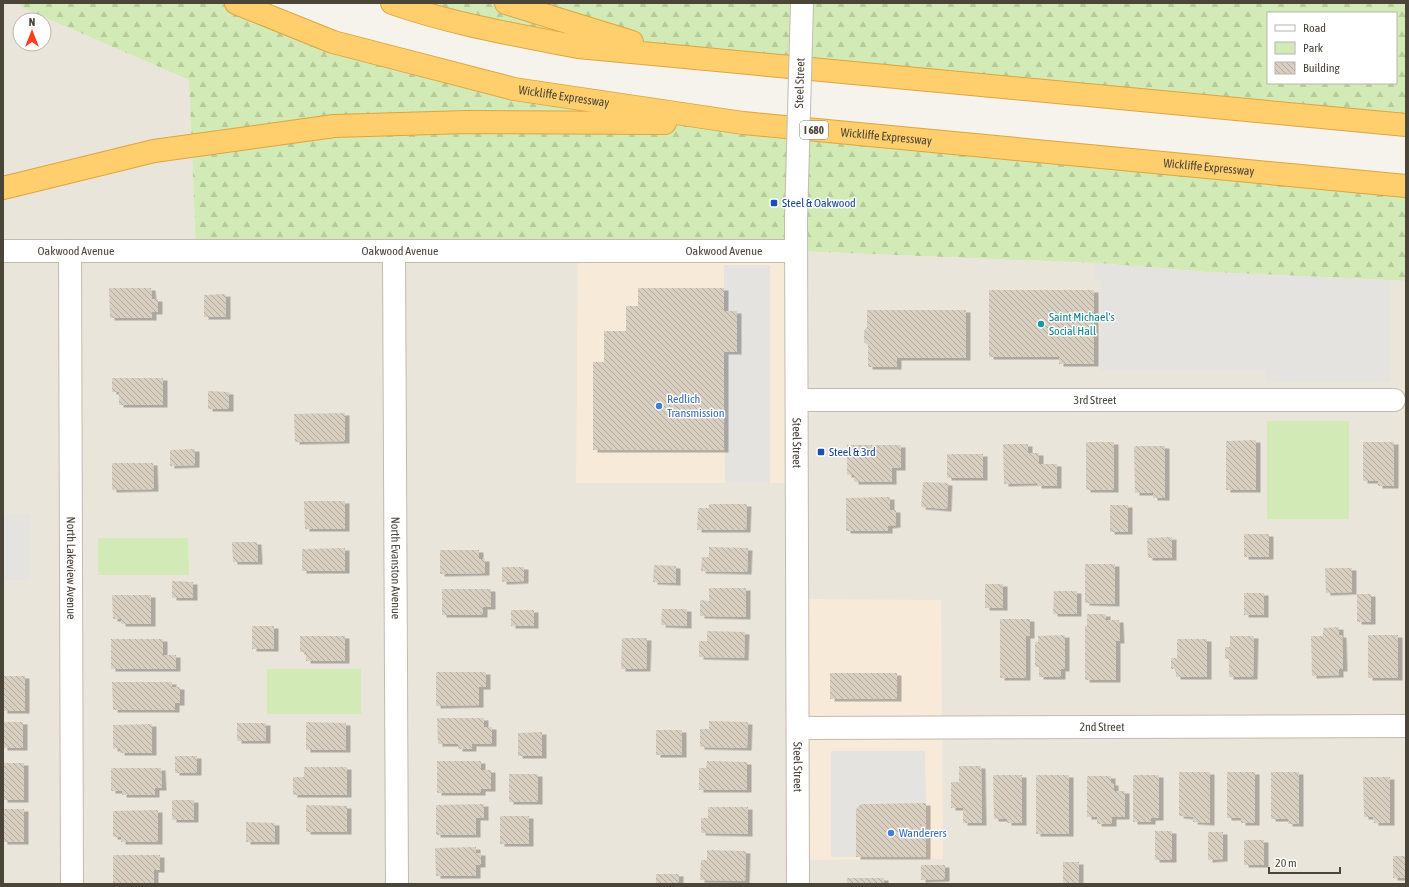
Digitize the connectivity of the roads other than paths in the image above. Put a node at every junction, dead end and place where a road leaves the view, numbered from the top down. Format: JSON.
{"nodes":[{"id":1,"x":236,"y":3,"type":"edge"},
{"id":2,"x":392,"y":3,"type":"edge"},
{"id":3,"x":506,"y":3,"type":"edge"},
{"id":4,"x":802,"y":3,"type":"edge"},
{"id":5,"x":676,"y":56,"type":"junction"},
{"id":6,"x":743,"y":123,"type":"junction"},
{"id":7,"x":1406,"y":125,"type":"edge"},
{"id":8,"x":1406,"y":186,"type":"edge"},
{"id":9,"x":3,"y":188,"type":"edge"},
{"id":10,"x":3,"y":251,"type":"edge"},
{"id":11,"x":70,"y":251,"type":"junction"},
{"id":12,"x":394,"y":251,"type":"junction"},
{"id":13,"x":796,"y":251,"type":"junction"},
{"id":14,"x":797,"y":400,"type":"junction"},
{"id":15,"x":1394,"y":400,"type":"dead end"},
{"id":16,"x":1406,"y":726,"type":"edge"},
{"id":17,"x":798,"y":728,"type":"junction"},
{"id":18,"x":72,"y":884,"type":"edge"},
{"id":19,"x":397,"y":884,"type":"edge"},
{"id":20,"x":798,"y":884,"type":"edge"}],
"edges":[{"from":1,"to":6,"type":"highway","name":"Wickliffe Expressway","number":"I 680"},
{"from":2,"to":5,"type":"highway"},
{"from":3,"to":5,"type":"highway"},
{"from":4,"to":13,"type":"street","name":"Steel Street","bridge":true},
{"from":5,"to":7,"type":"highway"},
{"from":6,"to":8,"type":"highway","name":"Wickliffe Expressway","number":"I 680"},
{"from":6,"to":9,"type":"highway"},
{"from":10,"to":11,"type":"street","name":"Oakwood Avenue"},
{"from":11,"to":12,"type":"street","name":"Oakwood Avenue"},
{"from":11,"to":18,"type":"street","name":"North Lakeview Avenue"},
{"from":12,"to":13,"type":"street","name":"Oakwood Avenue"},
{"from":12,"to":19,"type":"street","name":"North Evanston Avenue"},
{"from":13,"to":14,"type":"street","name":"Steel Street"},
{"from":14,"to":15,"type":"street","name":"3rd Street"},
{"from":14,"to":17,"type":"street","name":"Steel Street"},
{"from":16,"to":17,"type":"street","name":"2nd Street"},
{"from":17,"to":20,"type":"street","name":"Steel Street"}]}
